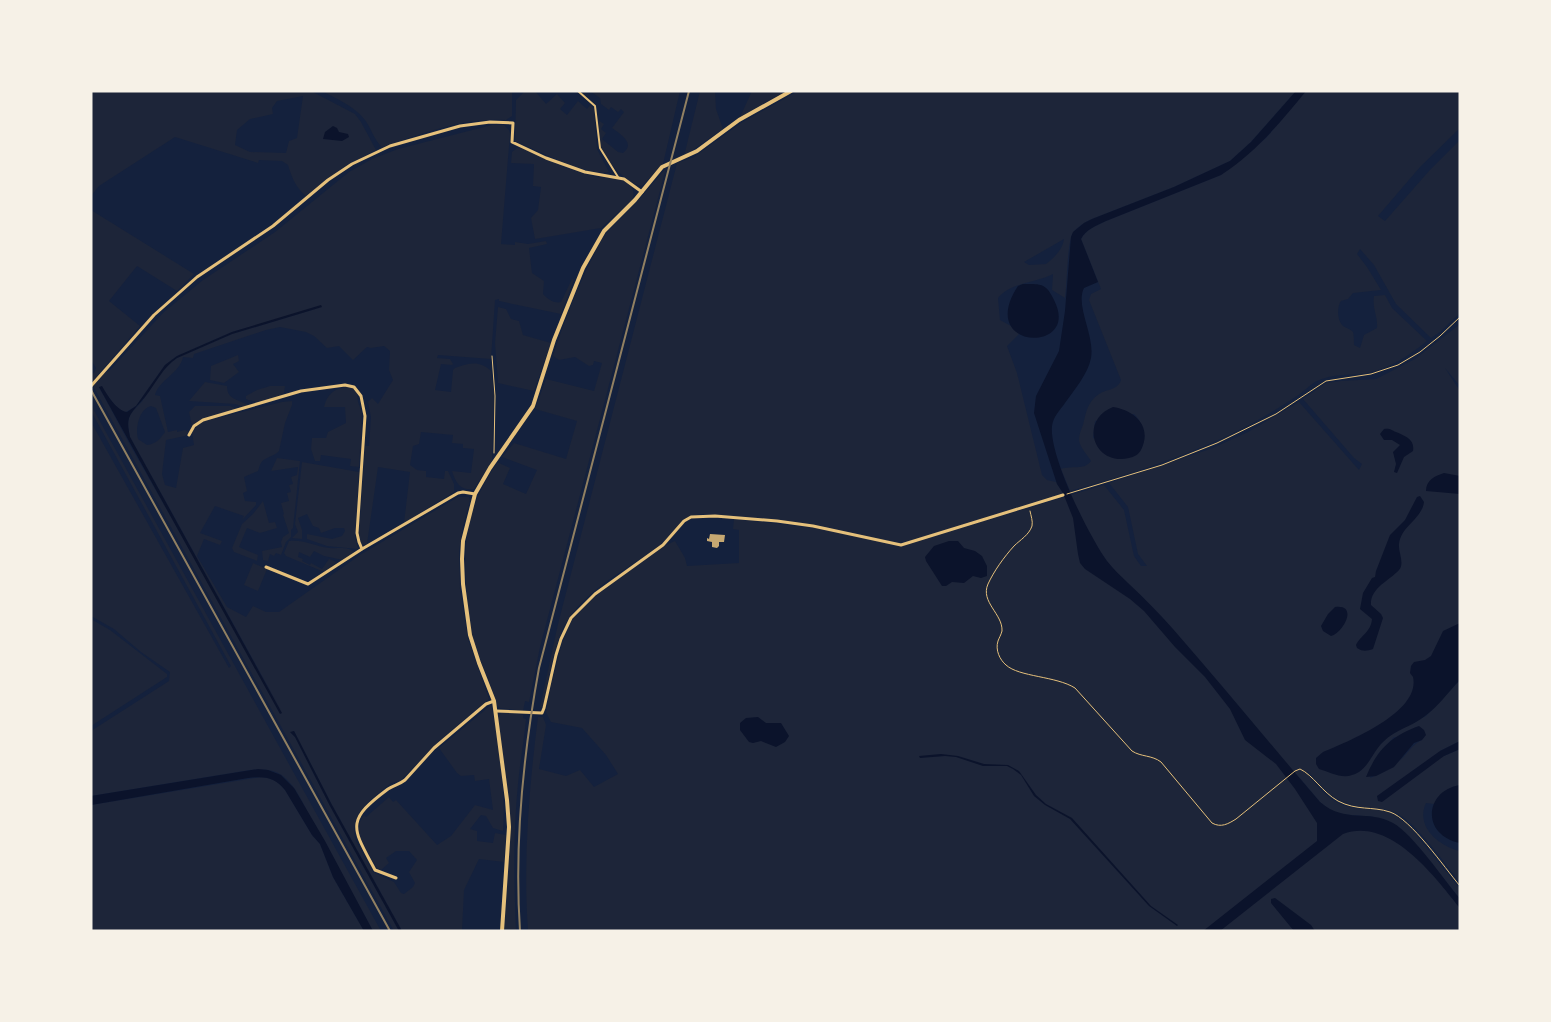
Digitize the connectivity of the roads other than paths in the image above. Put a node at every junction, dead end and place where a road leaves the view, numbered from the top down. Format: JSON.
{"nodes":[{"id":1,"x":578,"y":91,"type":"edge"},
{"id":2,"x":791,"y":91,"type":"edge"},
{"id":3,"x":618,"y":177,"type":"junction"},
{"id":4,"x":642,"y":192,"type":"junction"},
{"id":5,"x":91,"y":386,"type":"edge"},
{"id":6,"x":189,"y":435,"type":"dead end"},
{"id":7,"x":475,"y":494,"type":"junction"},
{"id":8,"x":1063,"y":495,"type":"dead end"},
{"id":9,"x":362,"y":549,"type":"junction"},
{"id":10,"x":266,"y":567,"type":"dead end"},
{"id":11,"x":494,"y":701,"type":"junction"},
{"id":12,"x":496,"y":711,"type":"junction"},
{"id":13,"x":396,"y":878,"type":"dead end"},
{"id":14,"x":502,"y":931,"type":"edge"}],
"edges":[{"from":1,"to":3,"type":"lane"},
{"from":2,"to":4,"type":"street"},
{"from":3,"to":4,"type":"street"},
{"from":3,"to":5,"type":"street"},
{"from":4,"to":7,"type":"street"},
{"from":6,"to":9,"type":"street"},
{"from":7,"to":9,"type":"street"},
{"from":7,"to":11,"type":"street"},
{"from":8,"to":12,"type":"street"},
{"from":9,"to":10,"type":"street"},
{"from":11,"to":12,"type":"street"},
{"from":11,"to":13,"type":"street"},
{"from":12,"to":14,"type":"street"}]}
